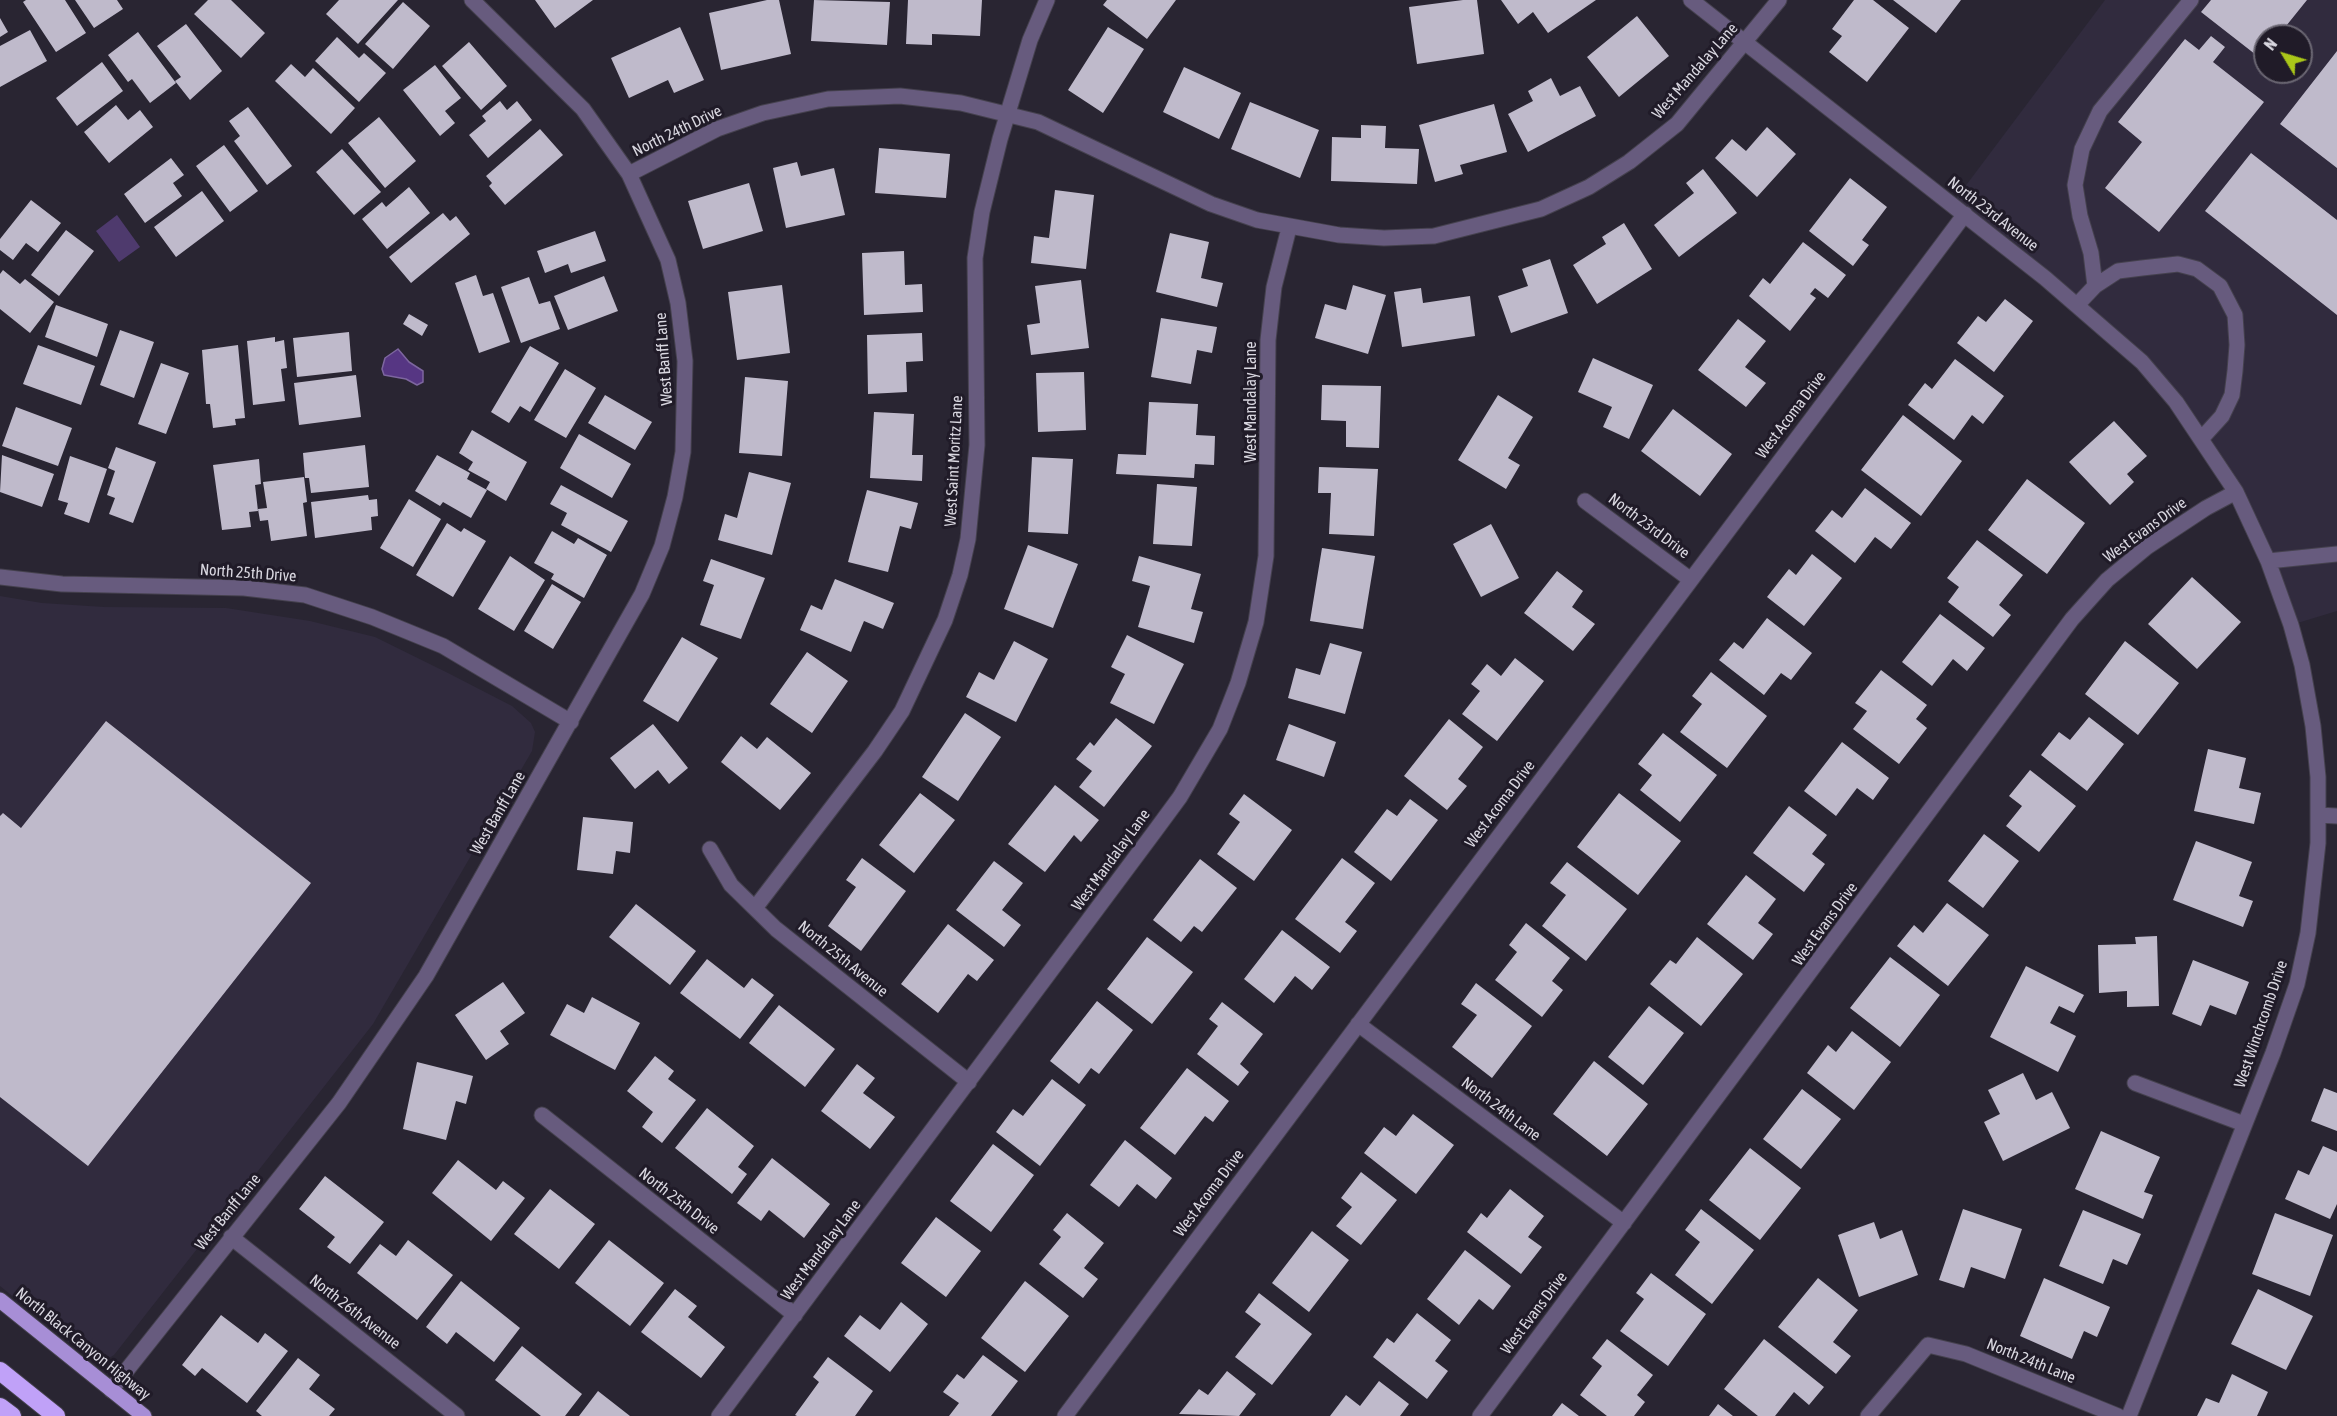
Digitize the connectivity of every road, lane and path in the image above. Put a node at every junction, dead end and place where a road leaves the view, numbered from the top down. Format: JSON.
{"nodes":[{"id":1,"x":472,"y":0,"type":"edge"},
{"id":2,"x":1047,"y":0,"type":"edge"},
{"id":3,"x":1691,"y":0,"type":"edge"},
{"id":4,"x":1779,"y":0,"type":"edge"},
{"id":5,"x":2191,"y":0,"type":"edge"},
{"id":6,"x":1745,"y":43,"type":"junction"},
{"id":7,"x":1008,"y":113,"type":"junction"},
{"id":8,"x":629,"y":174,"type":"junction"},
{"id":9,"x":1965,"y":214,"type":"junction"},
{"id":10,"x":1289,"y":228,"type":"junction"},
{"id":11,"x":2095,"y":286,"type":"junction"},
{"id":12,"x":2077,"y":305,"type":"junction"},
{"id":13,"x":2202,"y":438,"type":"junction"},
{"id":14,"x":2236,"y":492,"type":"junction"},
{"id":15,"x":1585,"y":501,"type":"dead end"},
{"id":16,"x":2337,"y":554,"type":"edge"},
{"id":17,"x":2268,"y":561,"type":"junction"},
{"id":18,"x":1691,"y":580,"type":"junction"},
{"id":19,"x":1,"y":582,"type":"edge"},
{"id":20,"x":571,"y":722,"type":"junction"},
{"id":21,"x":2319,"y":815,"type":"junction"},
{"id":22,"x":2337,"y":816,"type":"edge"},
{"id":23,"x":710,"y":849,"type":"dead end"},
{"id":24,"x":755,"y":908,"type":"junction"},
{"id":25,"x":1358,"y":1024,"type":"junction"},
{"id":26,"x":969,"y":1082,"type":"junction"},
{"id":27,"x":2134,"y":1083,"type":"dead end"},
{"id":28,"x":542,"y":1115,"type":"dead end"},
{"id":29,"x":2244,"y":1124,"type":"junction"},
{"id":30,"x":1624,"y":1223,"type":"junction"},
{"id":31,"x":231,"y":1237,"type":"junction"},
{"id":32,"x":0,"y":1300,"type":"edge"},
{"id":33,"x":795,"y":1315,"type":"junction"},
{"id":34,"x":0,"y":1371,"type":"edge"},
{"id":35,"x":111,"y":1390,"type":"junction"},
{"id":36,"x":0,"y":1407,"type":"edge"},
{"id":37,"x":12,"y":1416,"type":"edge"},
{"id":38,"x":56,"y":1416,"type":"edge"},
{"id":39,"x":144,"y":1416,"type":"edge"},
{"id":40,"x":457,"y":1416,"type":"edge"},
{"id":41,"x":719,"y":1416,"type":"edge"},
{"id":42,"x":1065,"y":1416,"type":"edge"},
{"id":43,"x":1480,"y":1416,"type":"edge"},
{"id":44,"x":1868,"y":1416,"type":"edge"},
{"id":45,"x":2118,"y":1416,"type":"edge"},
{"id":46,"x":2129,"y":1416,"type":"edge"}],
"edges":[{"from":1,"to":8,"type":"street","name":"North 24th Drive"},
{"from":2,"to":7,"type":"street","name":"West Saint Moritz Lane"},
{"from":3,"to":6,"type":"street","name":"North 23rd Avenue"},
{"from":4,"to":6,"type":"street","name":"West Mandalay Lane"},
{"from":5,"to":11,"type":"street"},
{"from":6,"to":9,"type":"street","name":"North 23rd Avenue"},
{"from":6,"to":10,"type":"street","name":"West Mandalay Lane"},
{"from":7,"to":8,"type":"street","name":"North 24th Drive"},
{"from":7,"to":10,"type":"street","name":"West Mandalay Lane"},
{"from":7,"to":24,"type":"street","name":"West Saint Moritz Lane"},
{"from":8,"to":20,"type":"street","name":"West Banff Lane"},
{"from":9,"to":12,"type":"street","name":"North 23rd Avenue"},
{"from":9,"to":18,"type":"street","name":"West Acoma Drive"},
{"from":10,"to":26,"type":"street","name":"West Mandalay Lane"},
{"from":11,"to":12,"type":"street"},
{"from":11,"to":13,"type":"street"},
{"from":12,"to":13,"type":"street","name":"North 23rd Avenue"},
{"from":13,"to":14,"type":"street","name":"North 23rd Avenue"},
{"from":14,"to":17,"type":"street","name":"West Winchcomb Drive"},
{"from":14,"to":30,"type":"street","name":"West Evans Drive"},
{"from":15,"to":18,"type":"street","name":"North 23rd Drive"},
{"from":16,"to":17,"type":"street"},
{"from":17,"to":21,"type":"street","name":"West Winchcomb Drive"},
{"from":18,"to":25,"type":"street","name":"West Acoma Drive"},
{"from":19,"to":20,"type":"street","name":"North 25th Drive"},
{"from":20,"to":31,"type":"street","name":"West Banff Lane"},
{"from":21,"to":22,"type":"street"},
{"from":21,"to":29,"type":"street","name":"West Winchcomb Drive"},
{"from":23,"to":24,"type":"street","name":"North 25th Avenue"},
{"from":24,"to":26,"type":"street","name":"North 25th Avenue"},
{"from":25,"to":30,"type":"street","name":"North 24th Lane"},
{"from":25,"to":42,"type":"street","name":"West Acoma Drive"},
{"from":26,"to":33,"type":"street","name":"West Mandalay Lane"},
{"from":27,"to":29,"type":"street"},
{"from":28,"to":33,"type":"street","name":"North 25th Drive"},
{"from":29,"to":46,"type":"street","name":"West Winchcomb Drive"},
{"from":30,"to":43,"type":"street","name":"West Evans Drive"},
{"from":31,"to":35,"type":"street","name":"West Banff Lane"},
{"from":31,"to":40,"type":"street","name":"North 26th Avenue"},
{"from":32,"to":35,"type":"main road","name":"North Black Canyon Highway"},
{"from":33,"to":41,"type":"street","name":"West Mandalay Lane"},
{"from":34,"to":38,"type":"highway"},
{"from":35,"to":39,"type":"main road","name":"North Black Canyon Highway"},
{"from":36,"to":37,"type":"highway"},
{"from":44,"to":45,"type":"street","name":"North 24th Lane"}]}
